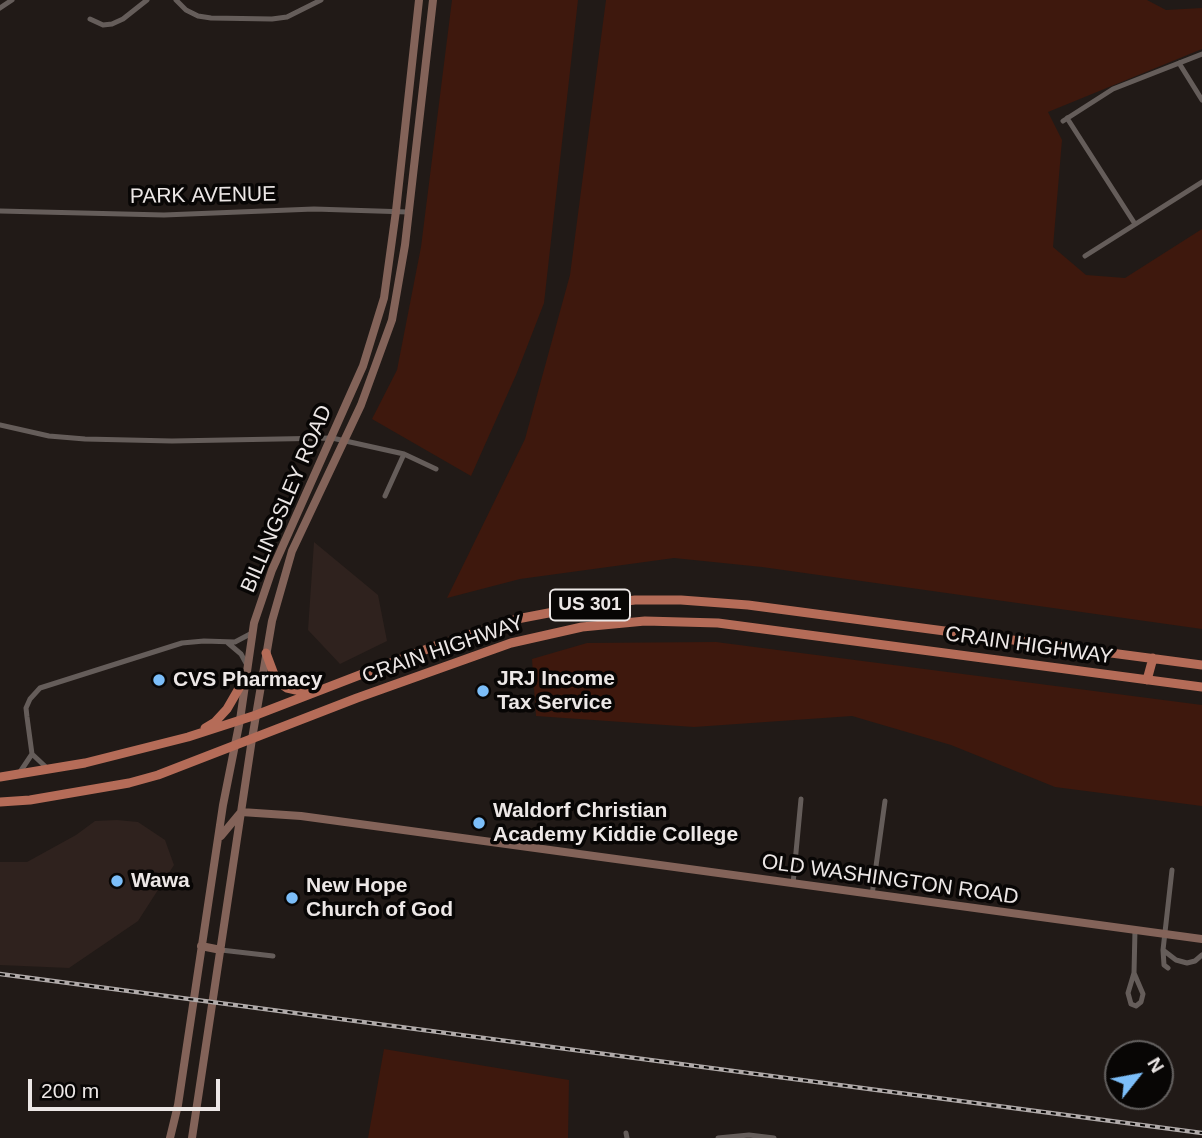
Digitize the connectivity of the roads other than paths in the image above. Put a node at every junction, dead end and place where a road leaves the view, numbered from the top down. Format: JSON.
{"nodes":[{"id":1,"x":12,"y":0,"type":"edge"},
{"id":2,"x":147,"y":0,"type":"edge"},
{"id":3,"x":176,"y":0,"type":"edge"},
{"id":4,"x":321,"y":0,"type":"edge"},
{"id":5,"x":419,"y":0,"type":"edge"},
{"id":6,"x":433,"y":0,"type":"edge"},
{"id":7,"x":0,"y":8,"type":"edge"},
{"id":8,"x":90,"y":19,"type":"dead end"},
{"id":9,"x":1202,"y":54,"type":"edge"},
{"id":10,"x":1179,"y":63,"type":"junction"},
{"id":11,"x":1202,"y":100,"type":"edge"},
{"id":12,"x":1202,"y":182,"type":"edge"},
{"id":13,"x":0,"y":211,"type":"edge"},
{"id":14,"x":396,"y":211,"type":"junction"},
{"id":15,"x":408,"y":212,"type":"junction"},
{"id":16,"x":1135,"y":224,"type":"junction"},
{"id":17,"x":1085,"y":256,"type":"dead end"},
{"id":18,"x":0,"y":425,"type":"edge"},
{"id":19,"x":332,"y":438,"type":"junction"},
{"id":20,"x":343,"y":440,"type":"junction"},
{"id":21,"x":404,"y":454,"type":"junction"},
{"id":22,"x":436,"y":468,"type":"dead end"},
{"id":23,"x":385,"y":496,"type":"dead end"},
{"id":24,"x":251,"y":633,"type":"junction"},
{"id":25,"x":228,"y":643,"type":"junction"},
{"id":26,"x":266,"y":653,"type":"junction"},
{"id":27,"x":1153,"y":658,"type":"junction"},
{"id":28,"x":247,"y":665,"type":"junction"},
{"id":29,"x":1202,"y":665,"type":"edge"},
{"id":30,"x":245,"y":678,"type":"junction"},
{"id":31,"x":1147,"y":680,"type":"junction"},
{"id":32,"x":326,"y":687,"type":"junction"},
{"id":33,"x":1202,"y":687,"type":"edge"},
{"id":34,"x":256,"y":715,"type":"junction"},
{"id":35,"x":240,"y":720,"type":"junction"},
{"id":36,"x":188,"y":737,"type":"junction"},
{"id":37,"x":252,"y":739,"type":"junction"},
{"id":38,"x":234,"y":745,"type":"junction"},
{"id":39,"x":32,"y":754,"type":"junction"},
{"id":40,"x":51,"y":770,"type":"junction"},
{"id":41,"x":16,"y":776,"type":"junction"},
{"id":42,"x":0,"y":777,"type":"edge"},
{"id":43,"x":801,"y":799,"type":"dead end"},
{"id":44,"x":885,"y":801,"type":"dead end"},
{"id":45,"x":0,"y":802,"type":"edge"},
{"id":46,"x":242,"y":812,"type":"junction"},
{"id":47,"x":217,"y":844,"type":"junction"},
{"id":48,"x":1172,"y":870,"type":"dead end"},
{"id":49,"x":793,"y":884,"type":"junction"},
{"id":50,"x":872,"y":895,"type":"junction"},
{"id":51,"x":1136,"y":930,"type":"junction"},
{"id":52,"x":1165,"y":934,"type":"junction"},
{"id":53,"x":1202,"y":939,"type":"edge"},
{"id":54,"x":201,"y":946,"type":"junction"},
{"id":55,"x":221,"y":950,"type":"junction"},
{"id":56,"x":1163,"y":950,"type":"junction"},
{"id":57,"x":1202,"y":955,"type":"edge"},
{"id":58,"x":273,"y":956,"type":"dead end"},
{"id":59,"x":1168,"y":968,"type":"dead end"},
{"id":60,"x":1134,"y":973,"type":"junction"},
{"id":61,"x":170,"y":1138,"type":"edge"},
{"id":62,"x":192,"y":1138,"type":"edge"},
{"id":63,"x":718,"y":1138,"type":"edge"},
{"id":64,"x":774,"y":1138,"type":"edge"}],
"edges":[{"from":1,"to":7,"type":"street"},
{"from":2,"to":8,"type":"street"},
{"from":3,"to":4,"type":"street"},
{"from":5,"to":14,"type":"main road","name":"BILLINGSLEY ROAD"},
{"from":6,"to":15,"type":"main road","name":"BILLINGSLEY ROAD"},
{"from":9,"to":10,"type":"street"},
{"from":10,"to":11,"type":"street"},
{"from":10,"to":16,"type":"street"},
{"from":12,"to":16,"type":"street"},
{"from":13,"to":14,"type":"street","name":"PARK AVENUE"},
{"from":14,"to":15,"type":"street","name":"PARK AVENUE"},
{"from":14,"to":19,"type":"main road","name":"BILLINGSLEY ROAD"},
{"from":15,"to":20,"type":"main road","name":"BILLINGSLEY ROAD"},
{"from":16,"to":17,"type":"street"},
{"from":18,"to":19,"type":"street"},
{"from":19,"to":20,"type":"street"},
{"from":19,"to":24,"type":"main road","name":"BILLINGSLEY ROAD"},
{"from":20,"to":21,"type":"street"},
{"from":20,"to":26,"type":"main road","name":"BILLINGSLEY ROAD"},
{"from":21,"to":22,"type":"street"},
{"from":21,"to":23,"type":"street"},
{"from":24,"to":25,"type":"street"},
{"from":24,"to":28,"type":"main road","name":"BILLINGSLEY ROAD"},
{"from":25,"to":28,"type":"street"},
{"from":25,"to":39,"type":"street"},
{"from":26,"to":32,"type":"highway"},
{"from":26,"to":34,"type":"main road","name":"BILLINGSLEY ROAD"},
{"from":27,"to":29,"type":"highway","name":"CRAIN HIGHWAY","number":"US 301"},
{"from":27,"to":31,"type":"highway"},
{"from":27,"to":32,"type":"highway","name":"CRAIN HIGHWAY","number":"US 301"},
{"from":28,"to":30,"type":"main road","name":"BILLINGSLEY ROAD"},
{"from":30,"to":35,"type":"main road","name":"BILLINGSLEY ROAD"},
{"from":30,"to":36,"type":"highway"},
{"from":31,"to":33,"type":"highway","name":"CRAIN HIGHWAY","number":"US 301"},
{"from":31,"to":37,"type":"highway","name":"CRAIN HIGHWAY","number":"US 301"},
{"from":32,"to":34,"type":"highway","name":"CRAIN HIGHWAY","number":"US 301"},
{"from":34,"to":35,"type":"highway","name":"CRAIN HIGHWAY","number":"US 301"},
{"from":34,"to":37,"type":"main road","name":"BILLINGSLEY ROAD"},
{"from":35,"to":36,"type":"highway","name":"CRAIN HIGHWAY","number":"US 301"},
{"from":35,"to":38,"type":"main road","name":"BILLINGSLEY ROAD"},
{"from":36,"to":40,"type":"highway","name":"CRAIN HIGHWAY","number":"US 301"},
{"from":37,"to":38,"type":"highway","name":"CRAIN HIGHWAY","number":"US 301"},
{"from":37,"to":46,"type":"main road","name":"BILLINGSLEY ROAD"},
{"from":38,"to":45,"type":"highway","name":"CRAIN HIGHWAY","number":"US 301"},
{"from":38,"to":47,"type":"main road","name":"BILLINGSLEY ROAD"},
{"from":39,"to":40,"type":"street"},
{"from":39,"to":41,"type":"street"},
{"from":40,"to":41,"type":"highway","name":"CRAIN HIGHWAY","number":"US 301"},
{"from":41,"to":42,"type":"highway","name":"CRAIN HIGHWAY","number":"US 301"},
{"from":43,"to":49,"type":"street"},
{"from":44,"to":50,"type":"street"},
{"from":46,"to":47,"type":"main road"},
{"from":46,"to":49,"type":"main road","name":"OLD WASHINGTON ROAD"},
{"from":46,"to":55,"type":"main road","name":"BILLINGSLEY ROAD"},
{"from":47,"to":54,"type":"main road","name":"BILLINGSLEY ROAD"},
{"from":48,"to":52,"type":"street"},
{"from":49,"to":50,"type":"main road","name":"OLD WASHINGTON ROAD"},
{"from":50,"to":51,"type":"main road","name":"OLD WASHINGTON ROAD"},
{"from":51,"to":52,"type":"main road","name":"OLD WASHINGTON ROAD"},
{"from":51,"to":60,"type":"street"},
{"from":52,"to":53,"type":"main road","name":"OLD WASHINGTON ROAD"},
{"from":52,"to":56,"type":"street"},
{"from":54,"to":55,"type":"main road"},
{"from":54,"to":61,"type":"main road","name":"BILLINGSLEY ROAD"},
{"from":55,"to":58,"type":"street"},
{"from":55,"to":62,"type":"main road","name":"BILLINGSLEY ROAD"},
{"from":56,"to":57,"type":"street"},
{"from":56,"to":59,"type":"street"},
{"from":60,"to":60,"type":"street"},
{"from":63,"to":64,"type":"street"}]}
